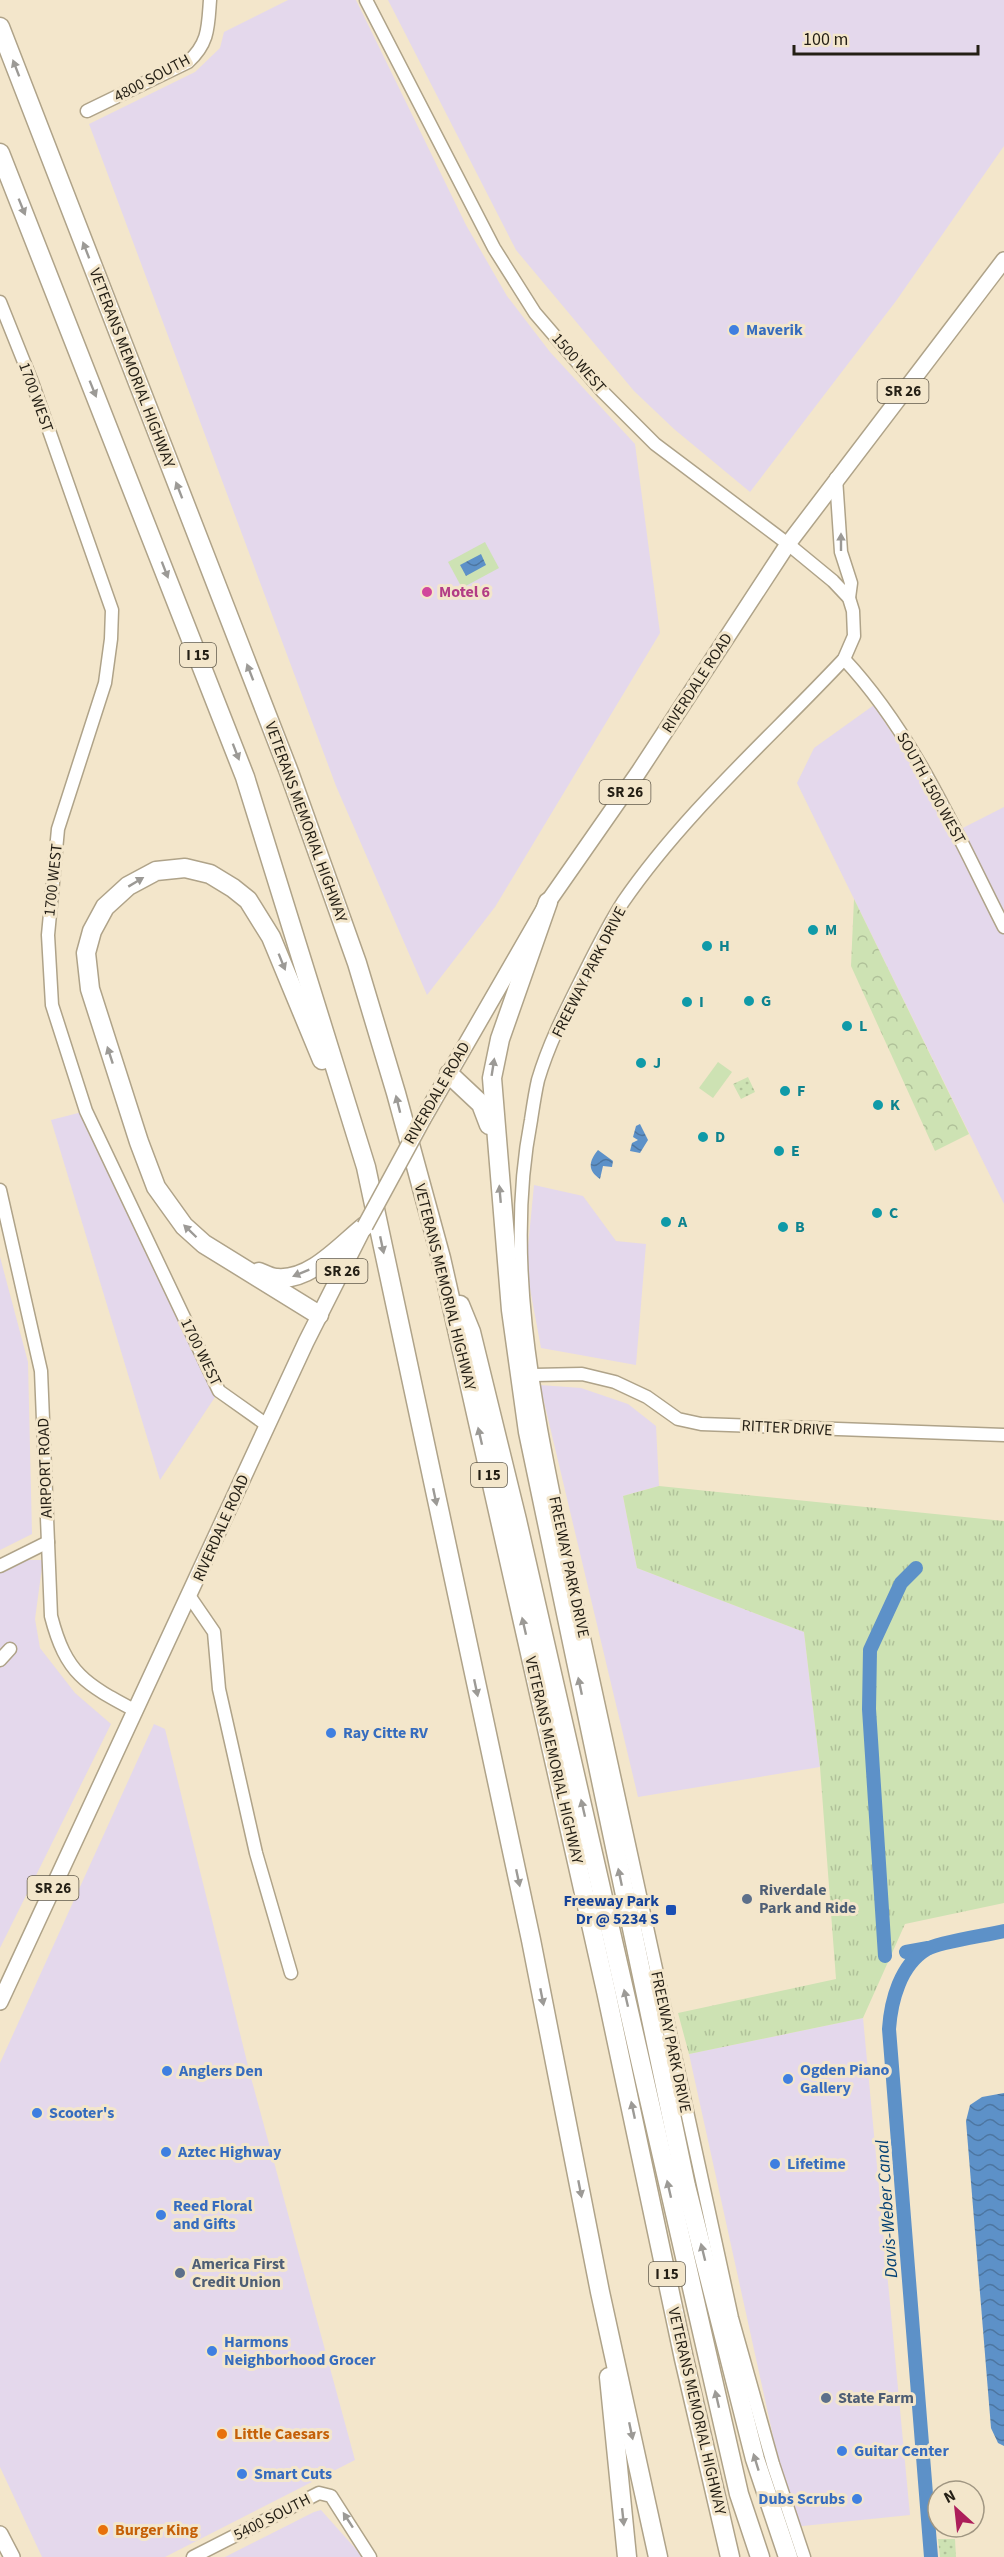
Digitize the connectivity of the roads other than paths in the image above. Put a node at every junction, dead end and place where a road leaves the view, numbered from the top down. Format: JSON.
{"nodes":[{"id":1,"x":210,"y":0,"type":"edge"},
{"id":2,"x":366,"y":0,"type":"edge"},
{"id":3,"x":0,"y":27,"type":"edge"},
{"id":4,"x":87,"y":111,"type":"dead end"},
{"id":5,"x":0,"y":153,"type":"edge"},
{"id":6,"x":1004,"y":260,"type":"edge"},
{"id":7,"x":0,"y":302,"type":"edge"},
{"id":8,"x":836,"y":478,"type":"junction"},
{"id":9,"x":788,"y":544,"type":"junction"},
{"id":10,"x":849,"y":598,"type":"junction"},
{"id":11,"x":844,"y":659,"type":"junction"},
{"id":12,"x":548,"y":902,"type":"junction"},
{"id":13,"x":1004,"y":927,"type":"edge"},
{"id":14,"x":449,"y":1074,"type":"junction"},
{"id":15,"x":496,"y":1146,"type":"junction"},
{"id":16,"x":366,"y":1167,"type":"junction"},
{"id":17,"x":0,"y":1190,"type":"edge"},
{"id":18,"x":365,"y":1226,"type":"junction"},
{"id":19,"x":441,"y":1258,"type":"junction"},
{"id":20,"x":237,"y":1265,"type":"junction"},
{"id":21,"x":319,"y":1315,"type":"junction"},
{"id":22,"x":534,"y":1375,"type":"junction"},
{"id":23,"x":267,"y":1425,"type":"junction"},
{"id":24,"x":1004,"y":1435,"type":"edge"},
{"id":25,"x":48,"y":1542,"type":"junction"},
{"id":26,"x":0,"y":1566,"type":"edge"},
{"id":27,"x":190,"y":1597,"type":"junction"},
{"id":28,"x":10,"y":1649,"type":"dead end"},
{"id":29,"x":0,"y":1660,"type":"edge"},
{"id":30,"x":136,"y":1711,"type":"junction"},
{"id":31,"x":291,"y":1973,"type":"dead end"},
{"id":32,"x":0,"y":2002,"type":"edge"},
{"id":33,"x":600,"y":2292,"type":"junction"},
{"id":34,"x":0,"y":2534,"type":"edge"},
{"id":35,"x":12,"y":2557,"type":"edge"},
{"id":36,"x":193,"y":2557,"type":"edge"},
{"id":37,"x":370,"y":2557,"type":"edge"},
{"id":38,"x":627,"y":2557,"type":"edge"},
{"id":39,"x":658,"y":2557,"type":"edge"},
{"id":40,"x":730,"y":2557,"type":"edge"},
{"id":41,"x":760,"y":2557,"type":"edge"},
{"id":42,"x":788,"y":2557,"type":"edge"},
{"id":43,"x":804,"y":2557,"type":"edge"}],
"edges":[{"from":1,"to":4,"type":"street","name":"4800 SOUTH"},
{"from":2,"to":9,"type":"street","name":"1500 WEST"},
{"from":19,"to":3,"type":"highway","name":"VETERANS MEMORIAL HIGHWAY","number":"I 15","one_way":true},
{"from":5,"to":16,"type":"highway","number":"I 15","one_way":true},
{"from":6,"to":8,"type":"main road","name":"RIVERDALE ROAD","number":"SR 26"},
{"from":7,"to":23,"type":"street","name":"1700 WEST"},
{"from":8,"to":9,"type":"main road","name":"RIVERDALE ROAD","number":"SR 26"},
{"from":10,"to":8,"type":"street","one_way":true},
{"from":9,"to":10,"type":"street","name":"1500 WEST"},
{"from":9,"to":12,"type":"main road","name":"RIVERDALE ROAD","number":"SR 26"},
{"from":10,"to":11,"type":"street"},
{"from":11,"to":13,"type":"street","name":"SOUTH 1500 WEST"},
{"from":11,"to":22,"type":"street","name":"FREEWAY PARK DRIVE"},
{"from":12,"to":14,"type":"main road","name":"RIVERDALE ROAD","number":"SR 26"},
{"from":15,"to":12,"type":"highway","one_way":true},
{"from":14,"to":15,"type":"highway"},
{"from":14,"to":18,"type":"main road","name":"RIVERDALE ROAD","number":"SR 26","bridge":true},
{"from":42,"to":15,"type":"highway","one_way":true},
{"from":20,"to":16,"type":"highway","one_way":true},
{"from":16,"to":33,"type":"highway","number":"I 15","one_way":true},
{"from":17,"to":25,"type":"street","name":"AIRPORT ROAD"},
{"from":18,"to":20,"type":"highway","one_way":true},
{"from":18,"to":21,"type":"main road","name":"RIVERDALE ROAD","number":"SR 26"},
{"from":40,"to":19,"type":"highway","name":"VETERANS MEMORIAL HIGHWAY","number":"I 15","one_way":true},
{"from":41,"to":19,"type":"highway","one_way":true},
{"from":20,"to":21,"type":"highway"},
{"from":21,"to":23,"type":"main road","name":"RIVERDALE ROAD","number":"SR 26"},
{"from":22,"to":24,"type":"street","name":"RITTER DRIVE"},
{"from":22,"to":43,"type":"street","name":"FREEWAY PARK DRIVE"},
{"from":23,"to":27,"type":"main road","name":"RIVERDALE ROAD","number":"SR 26"},
{"from":25,"to":26,"type":"street"},
{"from":25,"to":30,"type":"street","name":"AIRPORT ROAD"},
{"from":27,"to":30,"type":"main road","name":"RIVERDALE ROAD","number":"SR 26"},
{"from":27,"to":31,"type":"street"},
{"from":28,"to":29,"type":"street"},
{"from":30,"to":32,"type":"main road","name":"RIVERDALE ROAD","number":"SR 26"},
{"from":33,"to":38,"type":"highway","one_way":true},
{"from":33,"to":39,"type":"highway","number":"I 15","one_way":true},
{"from":34,"to":35,"type":"main road"},
{"from":37,"to":36,"type":"street","name":"5400 SOUTH","one_way":true}]}
